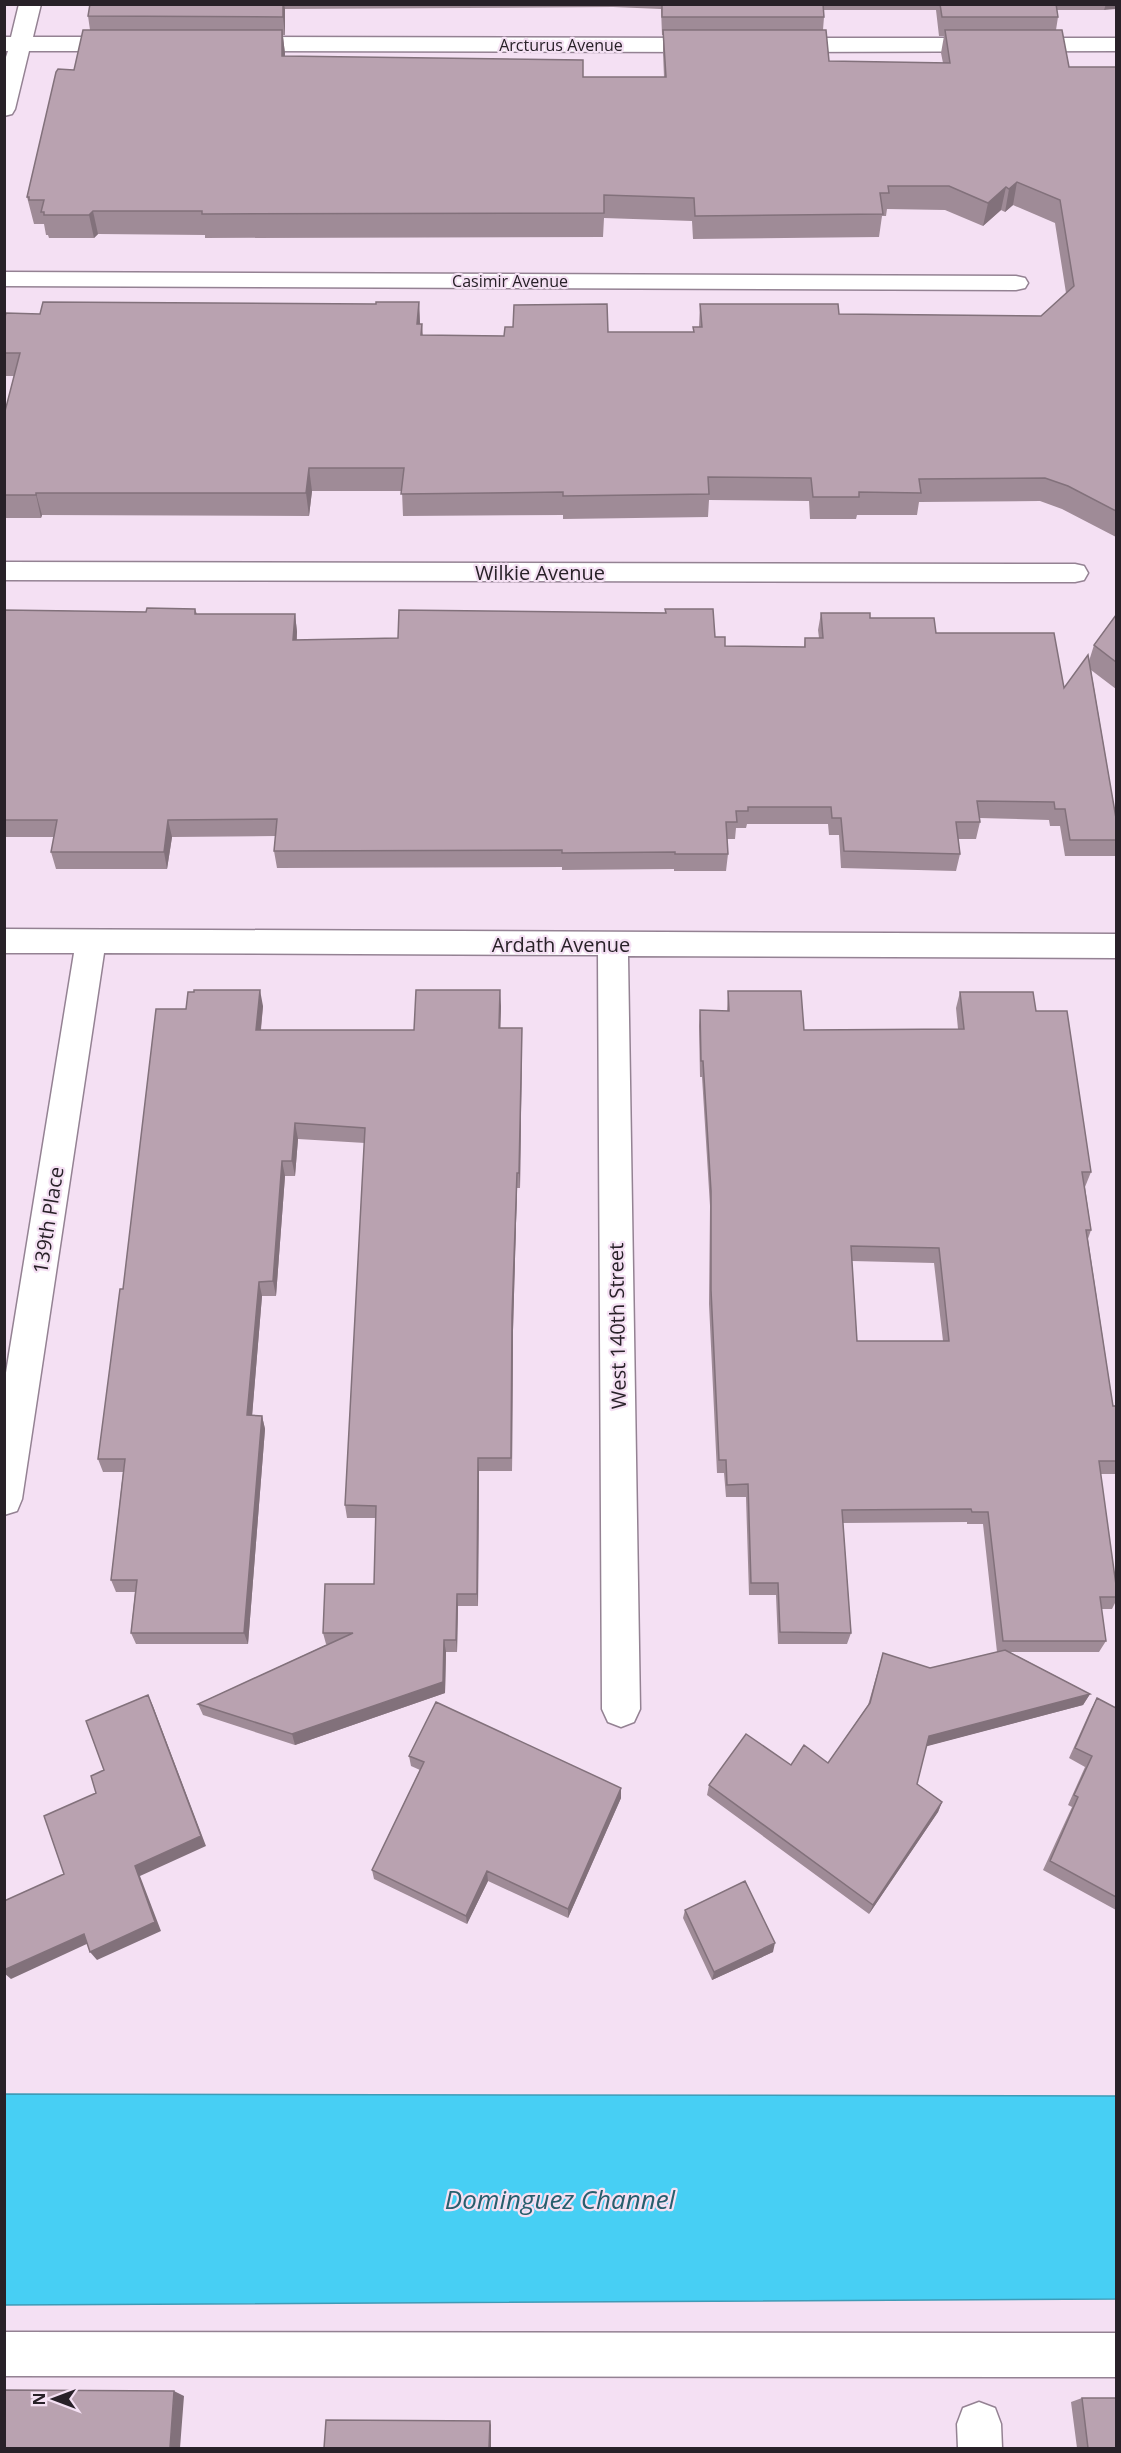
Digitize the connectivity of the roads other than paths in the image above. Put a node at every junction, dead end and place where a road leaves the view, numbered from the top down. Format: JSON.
{"nodes":[{"id":1,"x":30,"y":4,"type":"edge"},
{"id":2,"x":13,"y":44,"type":"edge"},
{"id":3,"x":152,"y":44,"type":"edge"},
{"id":4,"x":223,"y":44,"type":"edge"},
{"id":5,"x":735,"y":45,"type":"edge"},
{"id":6,"x":758,"y":45,"type":"edge"},
{"id":7,"x":1116,"y":45,"type":"edge"},
{"id":8,"x":4,"y":109,"type":"edge"},
{"id":9,"x":4,"y":279,"type":"edge"},
{"id":10,"x":1016,"y":283,"type":"dead end"},
{"id":11,"x":4,"y":571,"type":"edge"},
{"id":12,"x":1075,"y":573,"type":"dead end"},
{"id":13,"x":4,"y":941,"type":"edge"},
{"id":14,"x":91,"y":941,"type":"junction"},
{"id":15,"x":613,"y":944,"type":"junction"},
{"id":16,"x":1116,"y":946,"type":"edge"},
{"id":17,"x":4,"y":1499,"type":"edge"},
{"id":18,"x":621,"y":1709,"type":"dead end"},
{"id":19,"x":4,"y":2354,"type":"edge"},
{"id":20,"x":1116,"y":2355,"type":"edge"}],
"edges":[{"from":1,"to":2,"type":"street"},
{"from":2,"to":3,"type":"street"},
{"from":2,"to":8,"type":"street"},
{"from":4,"to":5,"type":"street","name":"Arcturus Avenue"},
{"from":6,"to":7,"type":"street"},
{"from":9,"to":10,"type":"street","name":"Casimir Avenue"},
{"from":11,"to":12,"type":"street","name":"Wilkie Avenue"},
{"from":13,"to":14,"type":"street","name":"Ardath Avenue"},
{"from":14,"to":15,"type":"street","name":"Ardath Avenue"},
{"from":14,"to":17,"type":"street","name":"139th Place"},
{"from":15,"to":16,"type":"street","name":"Ardath Avenue"},
{"from":15,"to":18,"type":"street","name":"West 140th Street"},
{"from":19,"to":20,"type":"street"}]}
